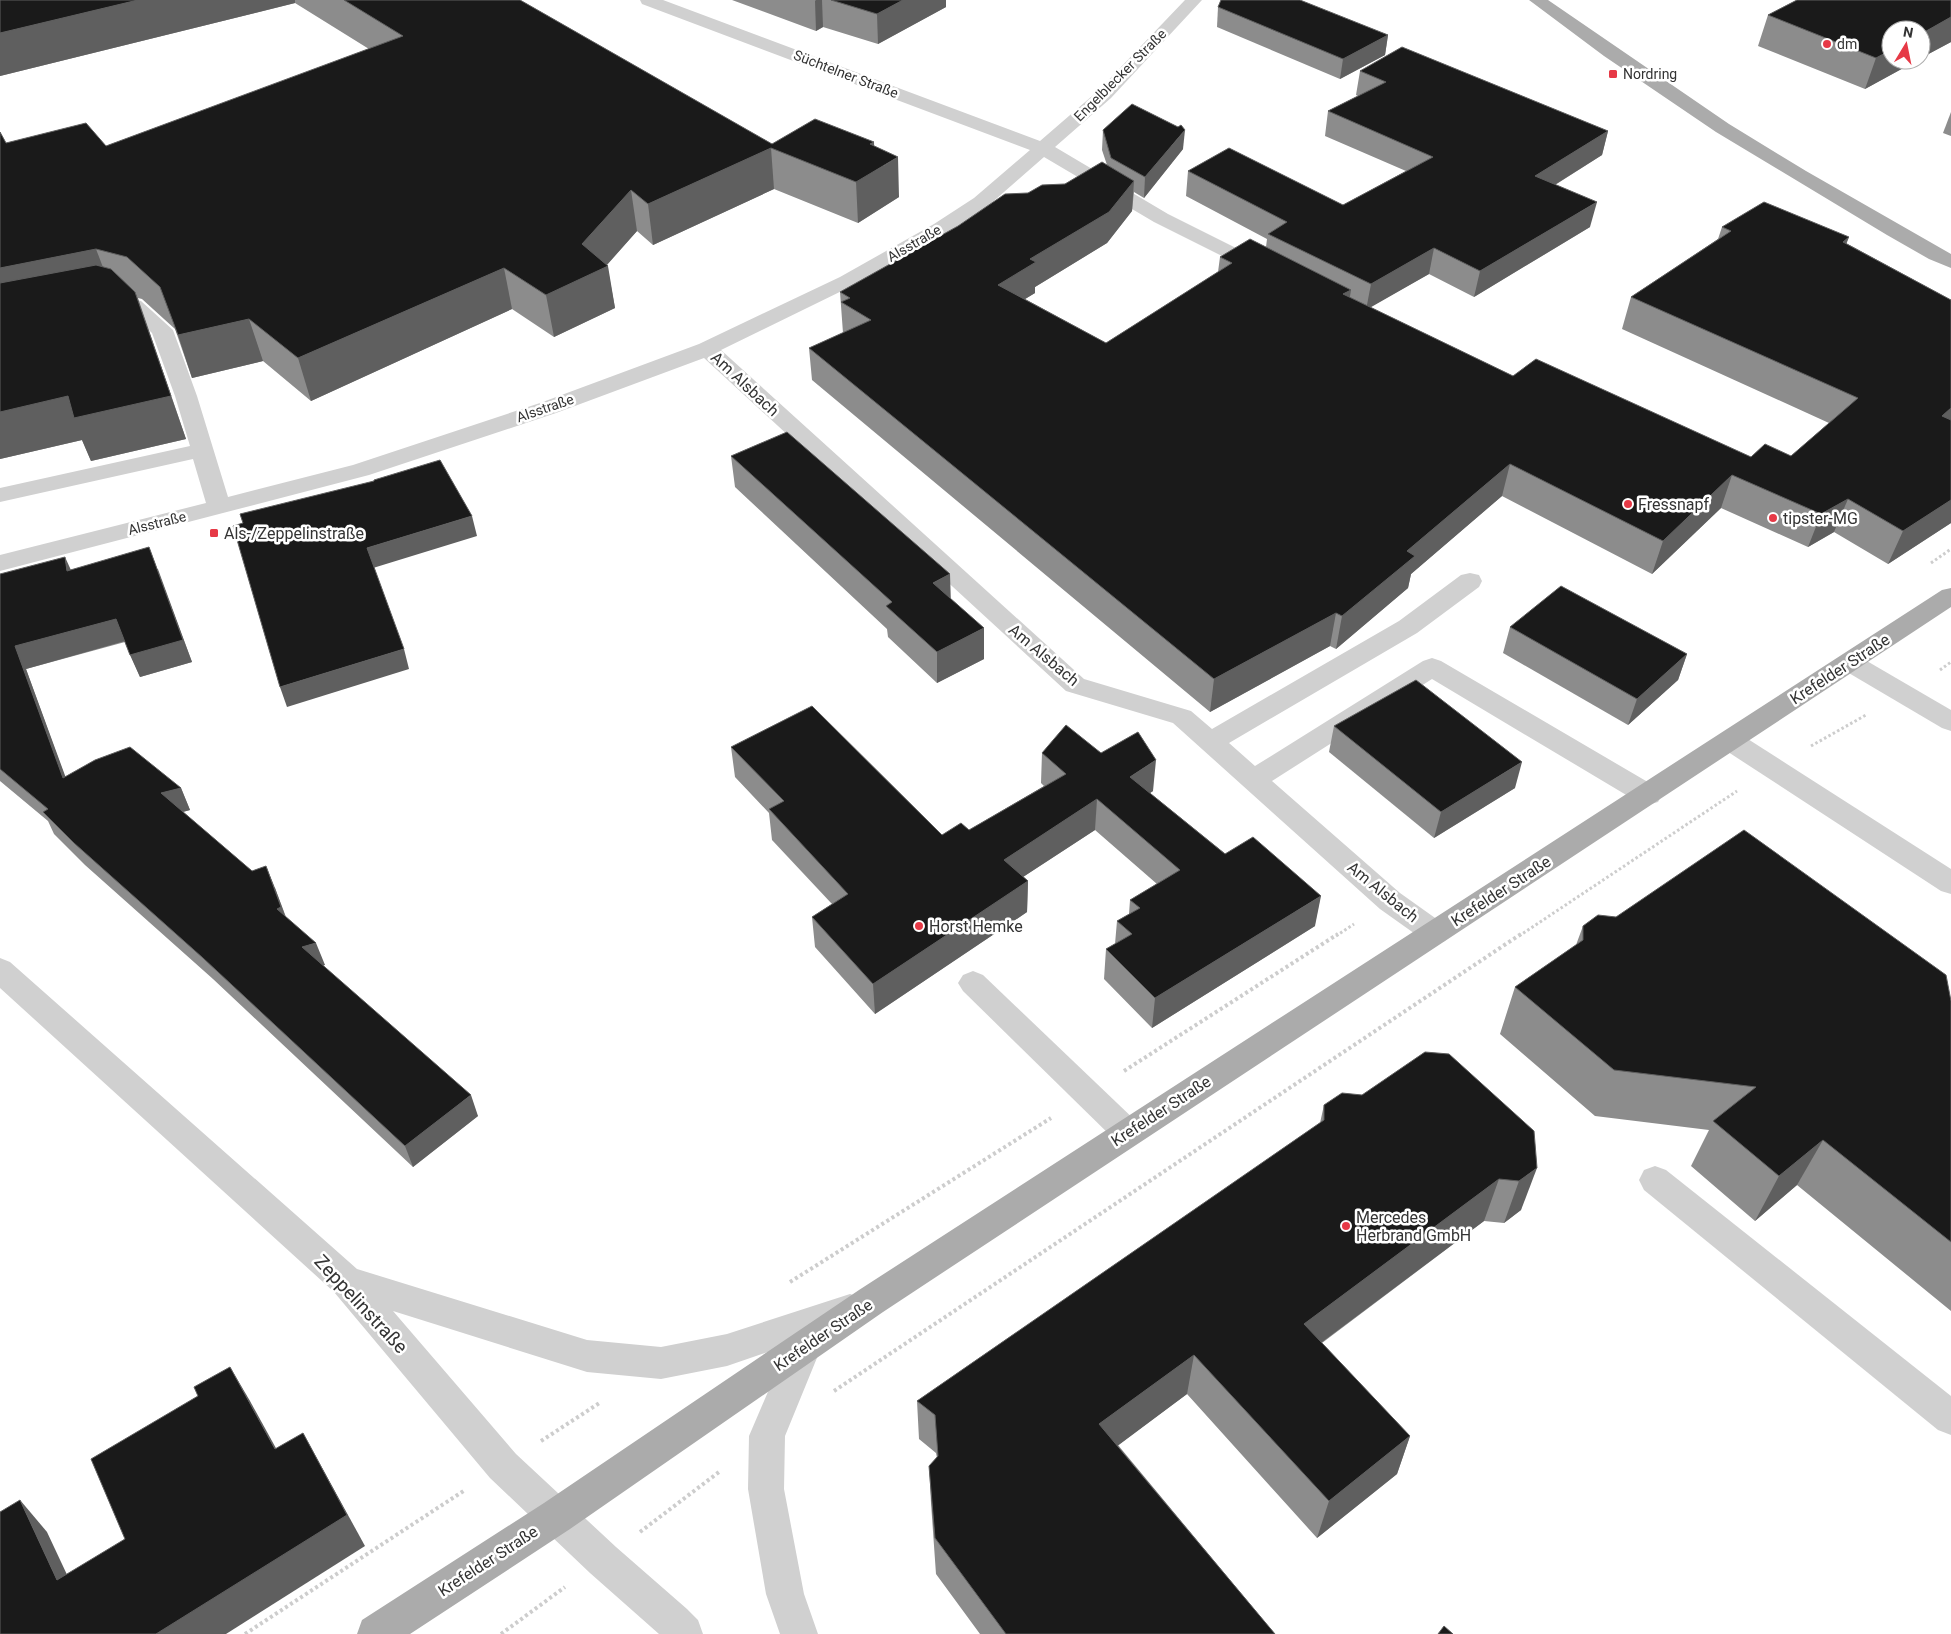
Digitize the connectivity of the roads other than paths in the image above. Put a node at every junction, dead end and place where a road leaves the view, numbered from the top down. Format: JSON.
{"nodes":[{"id":1,"x":648,"y":0,"type":"edge"},
{"id":2,"x":1194,"y":0,"type":"edge"},
{"id":3,"x":1537,"y":0,"type":"edge"},
{"id":4,"x":1044,"y":149,"type":"junction"},
{"id":5,"x":1951,"y":262,"type":"edge"},
{"id":6,"x":1284,"y":279,"type":"edge"},
{"id":7,"x":94,"y":302,"type":"edge"},
{"id":8,"x":707,"y":349,"type":"junction"},
{"id":9,"x":202,"y":450,"type":"junction"},
{"id":10,"x":0,"y":495,"type":"edge"},
{"id":11,"x":219,"y":507,"type":"junction"},
{"id":12,"x":0,"y":563,"type":"edge"},
{"id":13,"x":1470,"y":581,"type":"dead end"},
{"id":14,"x":1951,"y":596,"type":"edge"},
{"id":15,"x":1851,"y":662,"type":"junction"},
{"id":16,"x":1951,"y":722,"type":"edge"},
{"id":17,"x":1731,"y":740,"type":"junction"},
{"id":18,"x":1210,"y":742,"type":"junction"},
{"id":19,"x":1253,"y":780,"type":"junction"},
{"id":20,"x":1648,"y":795,"type":"junction"},
{"id":21,"x":1951,"y":883,"type":"edge"},
{"id":22,"x":1435,"y":933,"type":"junction"},
{"id":23,"x":0,"y":970,"type":"edge"},
{"id":24,"x":972,"y":983,"type":"dead end"},
{"id":25,"x":1128,"y":1133,"type":"junction"},
{"id":26,"x":1655,"y":1180,"type":"dead end"},
{"id":27,"x":346,"y":1281,"type":"junction"},
{"id":28,"x":871,"y":1301,"type":"junction"},
{"id":29,"x":804,"y":1348,"type":"junction"},
{"id":30,"x":1951,"y":1418,"type":"edge"},
{"id":31,"x":557,"y":1516,"type":"junction"},
{"id":32,"x":376,"y":1634,"type":"edge"},
{"id":33,"x":684,"y":1634,"type":"edge"},
{"id":34,"x":799,"y":1634,"type":"edge"}],
"edges":[{"from":1,"to":4,"type":"street","name":"Süchtelner Straße"},
{"from":2,"to":4,"type":"street","name":"Engelblecker Straße"},
{"from":3,"to":5,"type":"main road"},
{"from":4,"to":6,"type":"street","name":"Süchtelner Straße"},
{"from":4,"to":8,"type":"street","name":"Alsstraße"},
{"from":7,"to":9,"type":"street"},
{"from":8,"to":11,"type":"street","name":"Alsstraße"},
{"from":8,"to":18,"type":"street","name":"Am Alsbach"},
{"from":9,"to":10,"type":"street"},
{"from":9,"to":11,"type":"street"},
{"from":11,"to":12,"type":"street","name":"Alsstraße"},
{"from":13,"to":18,"type":"street"},
{"from":14,"to":15,"type":"main road","name":"Krefelder Straße"},
{"from":15,"to":16,"type":"street"},
{"from":15,"to":17,"type":"main road","name":"Krefelder Straße"},
{"from":17,"to":20,"type":"main road","name":"Krefelder Straße"},
{"from":17,"to":21,"type":"street"},
{"from":18,"to":19,"type":"street","name":"Am Alsbach"},
{"from":19,"to":20,"type":"street"},
{"from":19,"to":22,"type":"street","name":"Am Alsbach"},
{"from":20,"to":22,"type":"main road","name":"Krefelder Straße"},
{"from":22,"to":25,"type":"main road","name":"Krefelder Straße"},
{"from":23,"to":27,"type":"street","name":"Zeppelinstraße"},
{"from":24,"to":25,"type":"street"},
{"from":25,"to":28,"type":"main road","name":"Krefelder Straße"},
{"from":26,"to":30,"type":"street"},
{"from":27,"to":28,"type":"street"},
{"from":27,"to":31,"type":"street","name":"Zeppelinstraße"},
{"from":28,"to":29,"type":"main road","name":"Krefelder Straße"},
{"from":29,"to":31,"type":"main road","name":"Krefelder Straße"},
{"from":29,"to":34,"type":"street"},
{"from":31,"to":32,"type":"main road","name":"Krefelder Straße"},
{"from":31,"to":33,"type":"street","name":"Zeppelinstraße"}]}
